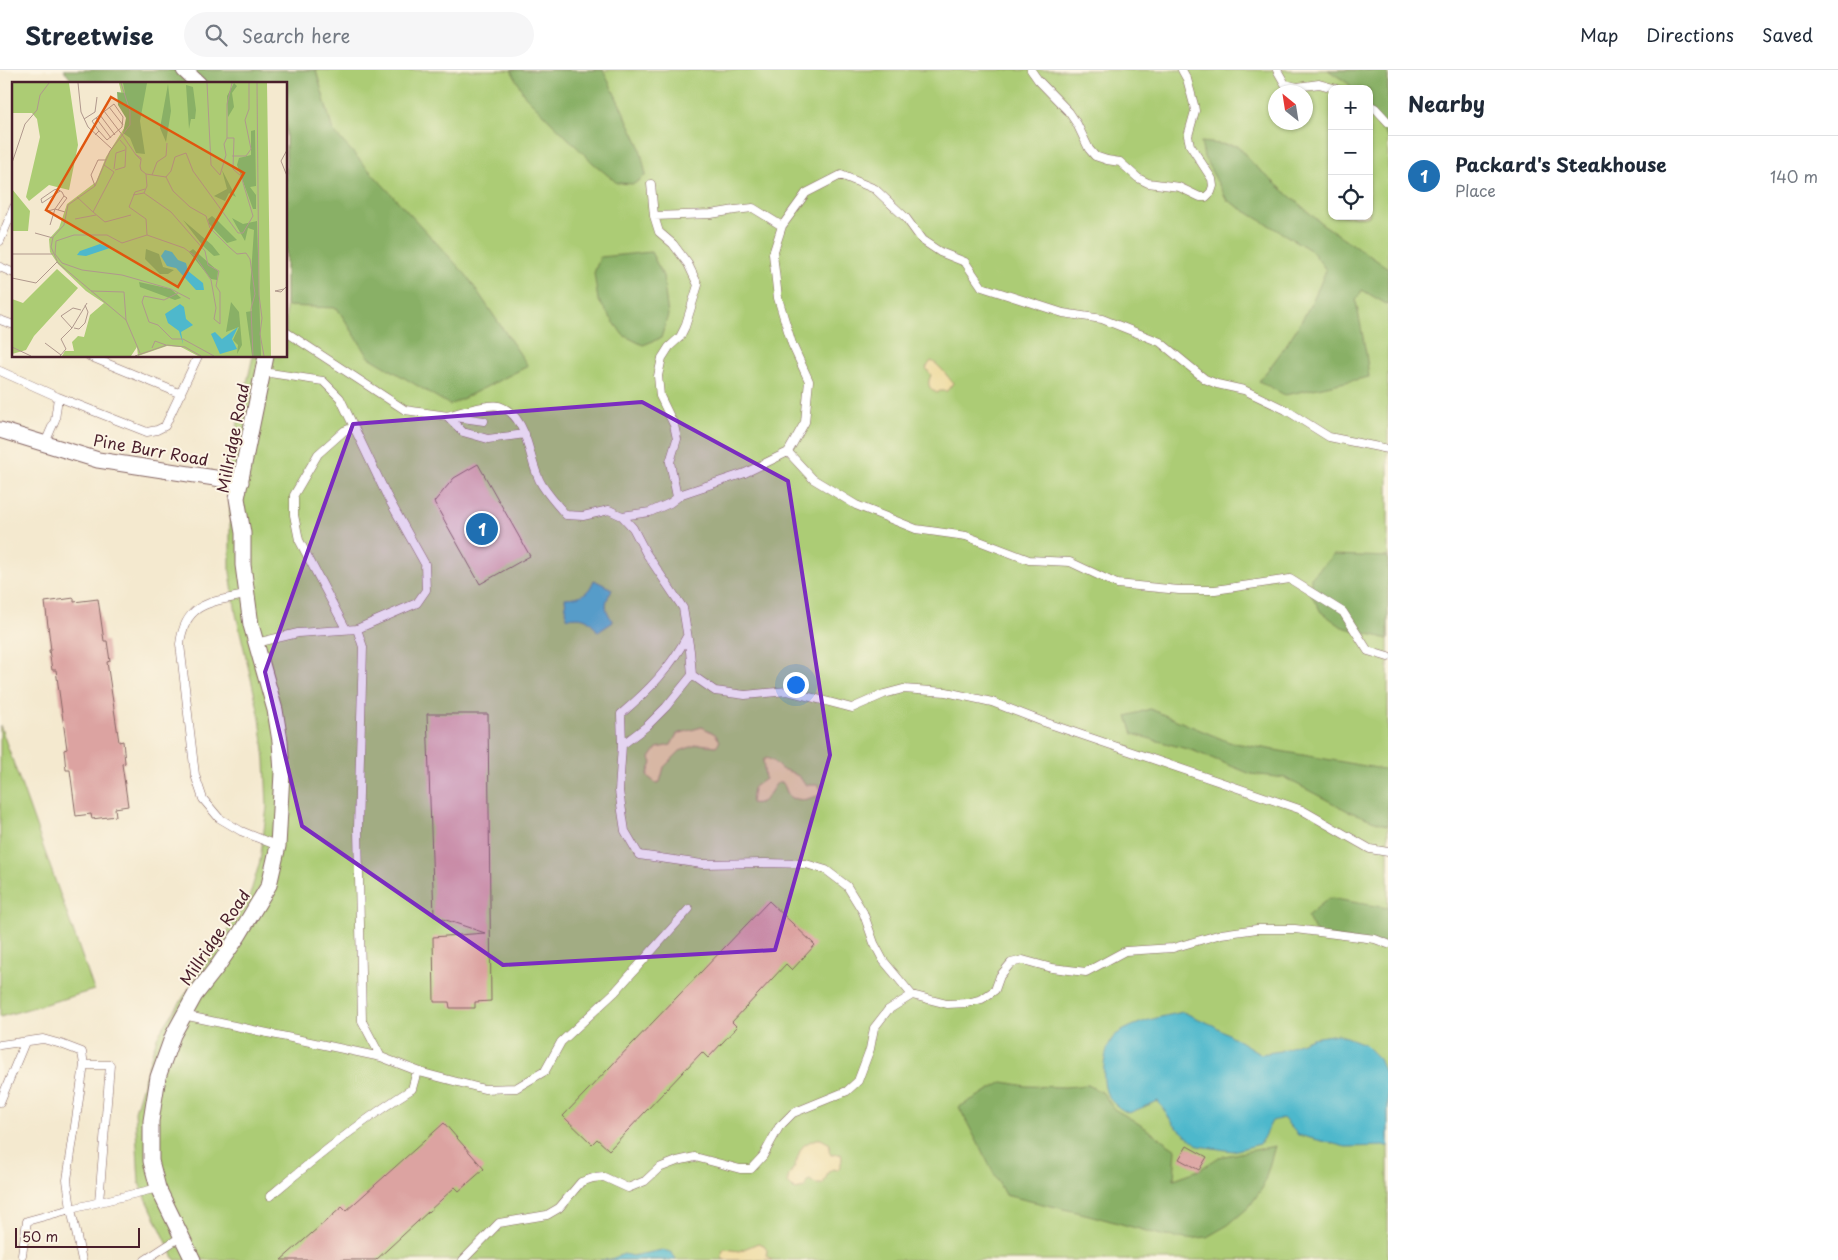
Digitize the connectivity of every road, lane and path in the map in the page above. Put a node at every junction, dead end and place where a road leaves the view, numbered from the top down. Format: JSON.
{"nodes":[{"id":1,"x":184,"y":70,"type":"edge"},
{"id":2,"x":1031,"y":70,"type":"edge"},
{"id":3,"x":1182,"y":70,"type":"edge"},
{"id":4,"x":1277,"y":70,"type":"edge"},
{"id":5,"x":197,"y":82,"type":"edge"},
{"id":6,"x":1328,"y":86,"type":"edge"},
{"id":7,"x":1373,"y":107,"type":"edge"},
{"id":8,"x":1388,"y":122,"type":"edge"},
{"id":9,"x":651,"y":184,"type":"dead end"},
{"id":10,"x":654,"y":216,"type":"junction"},
{"id":11,"x":11,"y":220,"type":"edge"},
{"id":12,"x":782,"y":226,"type":"junction"},
{"id":13,"x":0,"y":241,"type":"edge"},
{"id":14,"x":0,"y":267,"type":"edge"},
{"id":15,"x":12,"y":272,"type":"edge"},
{"id":16,"x":0,"y":320,"type":"edge"},
{"id":17,"x":12,"y":324,"type":"edge"},
{"id":18,"x":288,"y":333,"type":"edge"},
{"id":19,"x":94,"y":358,"type":"edge"},
{"id":20,"x":197,"y":358,"type":"edge"},
{"id":21,"x":266,"y":358,"type":"edge"},
{"id":22,"x":0,"y":371,"type":"edge"},
{"id":23,"x":263,"y":372,"type":"junction"},
{"id":24,"x":181,"y":394,"type":"junction"},
{"id":25,"x":58,"y":397,"type":"junction"},
{"id":26,"x":447,"y":416,"type":"junction"},
{"id":27,"x":484,"y":421,"type":"dead end"},
{"id":28,"x":354,"y":427,"type":"junction"},
{"id":29,"x":0,"y":430,"type":"edge"},
{"id":30,"x":525,"y":434,"type":"junction"},
{"id":31,"x":45,"y":443,"type":"junction"},
{"id":32,"x":1388,"y":449,"type":"edge"},
{"id":33,"x":788,"y":452,"type":"junction"},
{"id":34,"x":241,"y":482,"type":"junction"},
{"id":35,"x":677,"y":497,"type":"junction"},
{"id":36,"x":622,"y":516,"type":"junction"},
{"id":37,"x":246,"y":595,"type":"junction"},
{"id":38,"x":357,"y":629,"type":"junction"},
{"id":39,"x":346,"y":630,"type":"junction"},
{"id":40,"x":687,"y":636,"type":"junction"},
{"id":41,"x":256,"y":643,"type":"junction"},
{"id":42,"x":1388,"y":657,"type":"edge"},
{"id":43,"x":692,"y":675,"type":"junction"},
{"id":44,"x":622,"y":745,"type":"junction"},
{"id":45,"x":278,"y":846,"type":"junction"},
{"id":46,"x":1388,"y":852,"type":"edge"},
{"id":47,"x":689,"y":910,"type":"dead end"},
{"id":48,"x":1388,"y":944,"type":"edge"},
{"id":49,"x":912,"y":995,"type":"junction"},
{"id":50,"x":183,"y":1015,"type":"junction"},
{"id":51,"x":25,"y":1042,"type":"junction"},
{"id":52,"x":0,"y":1045,"type":"edge"},
{"id":53,"x":381,"y":1057,"type":"junction"},
{"id":54,"x":84,"y":1065,"type":"junction"},
{"id":55,"x":417,"y":1071,"type":"junction"},
{"id":56,"x":0,"y":1102,"type":"edge"},
{"id":57,"x":158,"y":1188,"type":"junction"},
{"id":58,"x":270,"y":1196,"type":"dead end"},
{"id":59,"x":99,"y":1202,"type":"junction"},
{"id":60,"x":71,"y":1209,"type":"junction"},
{"id":61,"x":182,"y":1236,"type":"junction"},
{"id":62,"x":22,"y":1255,"type":"dead end"},
{"id":63,"x":82,"y":1260,"type":"edge"},
{"id":64,"x":145,"y":1260,"type":"edge"},
{"id":65,"x":193,"y":1260,"type":"edge"},
{"id":66,"x":463,"y":1260,"type":"edge"}],
"edges":[{"from":1,"to":5,"type":"street"},
{"from":2,"to":3,"type":"lane"},
{"from":4,"to":6,"type":"lane"},
{"from":7,"to":8,"type":"lane"},
{"from":9,"to":10,"type":"lane"},
{"from":10,"to":12,"type":"lane"},
{"from":10,"to":35,"type":"lane"},
{"from":11,"to":13,"type":"lane"},
{"from":12,"to":32,"type":"lane"},
{"from":12,"to":33,"type":"lane"},
{"from":14,"to":15,"type":"lane"},
{"from":16,"to":17,"type":"lane"},
{"from":18,"to":26,"type":"lane"},
{"from":19,"to":24,"type":"lane"},
{"from":20,"to":24,"type":"lane"},
{"from":21,"to":23,"type":"street","name":"Millridge Road"},
{"from":22,"to":25,"type":"lane"},
{"from":23,"to":28,"type":"lane"},
{"from":23,"to":34,"type":"street","name":"Millridge Road"},
{"from":24,"to":25,"type":"lane"},
{"from":25,"to":31,"type":"lane"},
{"from":26,"to":27,"type":"lane"},
{"from":26,"to":30,"type":"lane"},
{"from":26,"to":30,"type":"lane"},
{"from":28,"to":38,"type":"lane"},
{"from":28,"to":39,"type":"lane"},
{"from":29,"to":31,"type":"street","name":"Pine Burr Road"},
{"from":30,"to":36,"type":"lane"},
{"from":31,"to":34,"type":"street","name":"Pine Burr Road"},
{"from":33,"to":35,"type":"lane"},
{"from":33,"to":42,"type":"lane"},
{"from":34,"to":37,"type":"street","name":"Millridge Road"},
{"from":35,"to":36,"type":"lane"},
{"from":36,"to":40,"type":"lane"},
{"from":37,"to":41,"type":"street","name":"Millridge Road"},
{"from":37,"to":45,"type":"lane"},
{"from":38,"to":39,"type":"lane"},
{"from":38,"to":53,"type":"lane"},
{"from":39,"to":41,"type":"lane"},
{"from":40,"to":43,"type":"lane"},
{"from":40,"to":44,"type":"lane"},
{"from":41,"to":45,"type":"street","name":"Millridge Road"},
{"from":43,"to":44,"type":"lane"},
{"from":43,"to":46,"type":"lane"},
{"from":44,"to":49,"type":"lane"},
{"from":45,"to":50,"type":"street","name":"Millridge Road"},
{"from":47,"to":55,"type":"lane"},
{"from":48,"to":49,"type":"lane"},
{"from":49,"to":66,"type":"lane"},
{"from":50,"to":53,"type":"lane"},
{"from":50,"to":57,"type":"street","name":"Millridge Road"},
{"from":51,"to":52,"type":"lane"},
{"from":51,"to":54,"type":"lane"},
{"from":51,"to":56,"type":"lane"},
{"from":53,"to":55,"type":"lane"},
{"from":54,"to":59,"type":"lane"},
{"from":54,"to":60,"type":"lane"},
{"from":55,"to":58,"type":"lane"},
{"from":57,"to":59,"type":"lane"},
{"from":57,"to":61,"type":"street","name":"Millridge Road"},
{"from":59,"to":60,"type":"lane"},
{"from":60,"to":62,"type":"lane"},
{"from":60,"to":63,"type":"lane"},
{"from":61,"to":64,"type":"lane"},
{"from":61,"to":65,"type":"street","name":"Millridge Road"}]}
